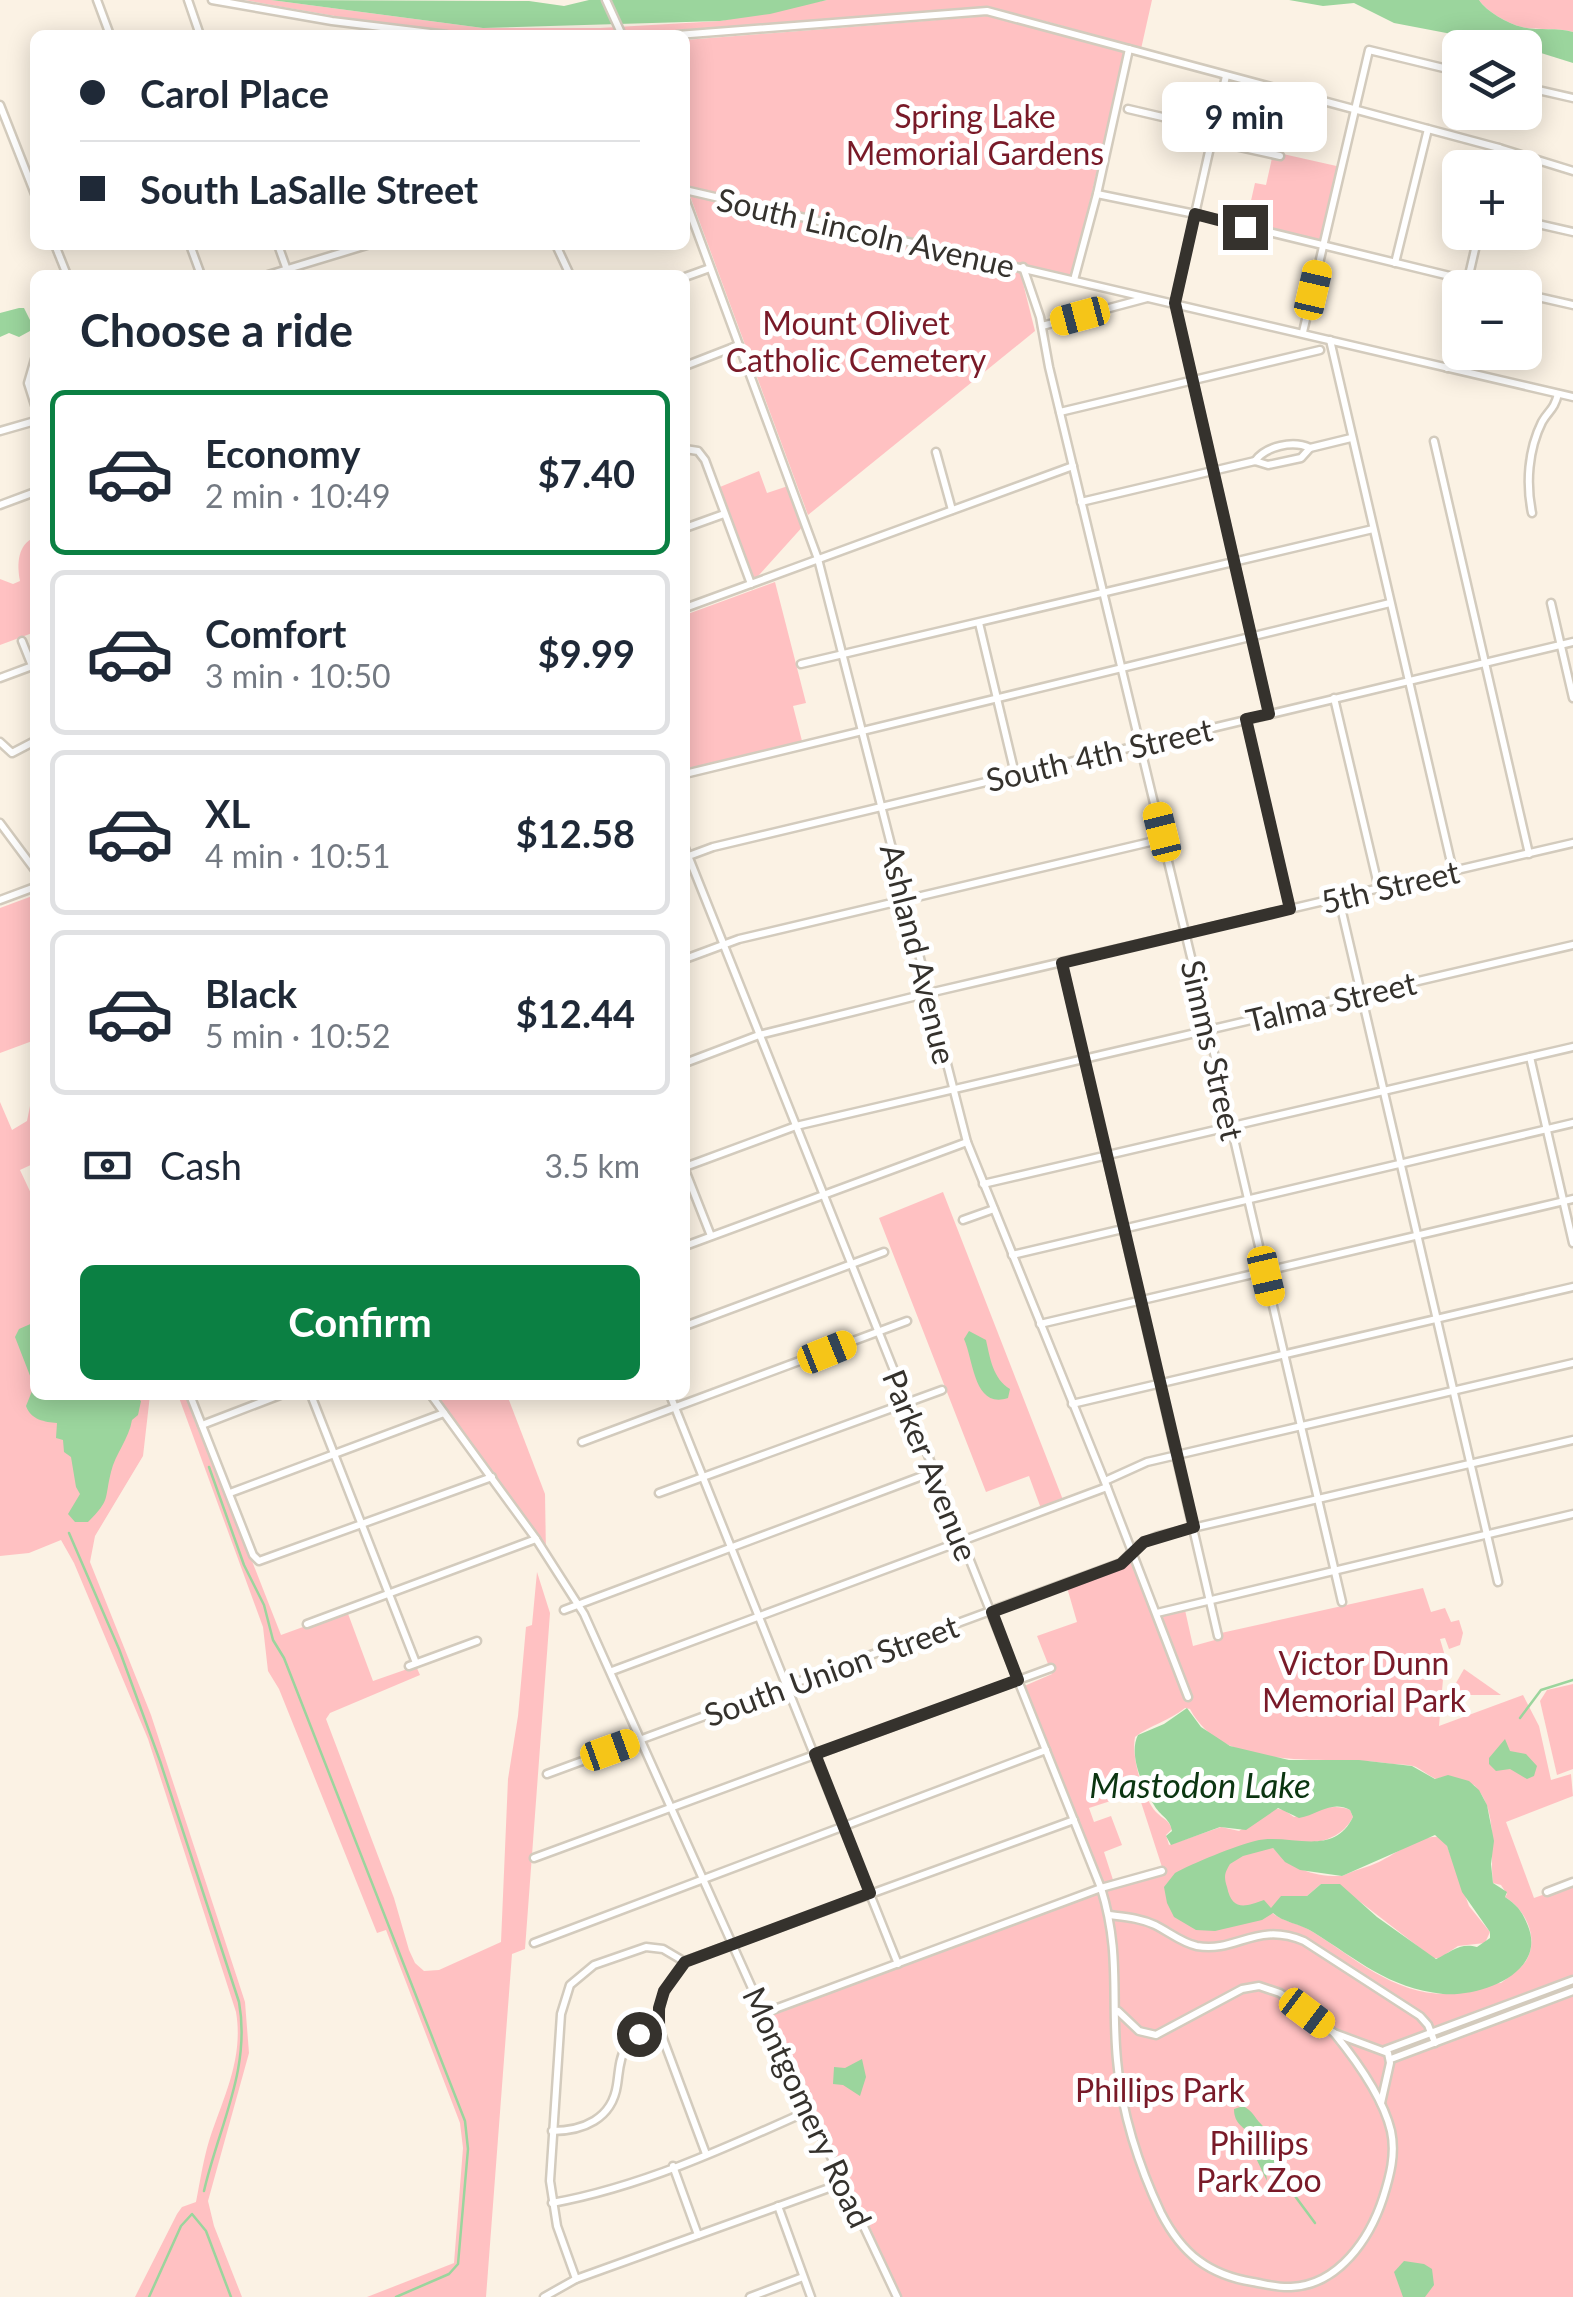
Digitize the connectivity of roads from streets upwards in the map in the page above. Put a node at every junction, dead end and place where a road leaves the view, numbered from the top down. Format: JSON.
{"nodes":[{"id":1,"x":97,"y":0,"type":"edge"},
{"id":2,"x":188,"y":0,"type":"edge"},
{"id":3,"x":212,"y":0,"type":"edge"},
{"id":4,"x":606,"y":0,"type":"edge"},
{"id":5,"x":108,"y":30,"type":"edge"},
{"id":6,"x":198,"y":30,"type":"edge"},
{"id":7,"x":409,"y":30,"type":"edge"},
{"id":8,"x":620,"y":30,"type":"edge"},
{"id":9,"x":690,"y":34,"type":"edge"},
{"id":10,"x":1128,"y":49,"type":"junction"},
{"id":11,"x":1442,"y":68,"type":"edge"},
{"id":12,"x":1226,"y":76,"type":"junction"},
{"id":13,"x":1542,"y":91,"type":"edge"},
{"id":14,"x":1573,"y":98,"type":"edge"},
{"id":15,"x":0,"y":105,"type":"edge"},
{"id":16,"x":1128,"y":109,"type":"dead end"},
{"id":17,"x":1354,"y":111,"type":"junction"},
{"id":18,"x":1214,"y":128,"type":"junction"},
{"id":19,"x":1428,"y":129,"type":"junction"},
{"id":20,"x":1212,"y":142,"type":"junction"},
{"id":21,"x":1499,"y":148,"type":"joint"},
{"id":22,"x":1280,"y":156,"type":"dead end"},
{"id":23,"x":1573,"y":171,"type":"edge"},
{"id":24,"x":30,"y":181,"type":"edge"},
{"id":25,"x":690,"y":191,"type":"edge"},
{"id":26,"x":1100,"y":195,"type":"junction"},
{"id":27,"x":690,"y":213,"type":"edge"},
{"id":28,"x":1195,"y":214,"type":"junction"},
{"id":29,"x":1542,"y":225,"type":"edge"},
{"id":30,"x":1573,"y":232,"type":"edge"},
{"id":31,"x":1323,"y":246,"type":"junction"},
{"id":32,"x":280,"y":250,"type":"edge"},
{"id":33,"x":351,"y":250,"type":"edge"},
{"id":34,"x":1395,"y":263,"type":"junction"},
{"id":35,"x":1023,"y":267,"type":"junction"},
{"id":36,"x":710,"y":268,"type":"junction"},
{"id":37,"x":287,"y":270,"type":"joint"},
{"id":38,"x":690,"y":275,"type":"edge"},
{"id":39,"x":1442,"y":277,"type":"edge"},
{"id":40,"x":1074,"y":280,"type":"junction"},
{"id":41,"x":1148,"y":297,"type":"junction"},
{"id":42,"x":1542,"y":298,"type":"edge"},
{"id":43,"x":1175,"y":303,"type":"junction"},
{"id":44,"x":1573,"y":305,"type":"edge"},
{"id":45,"x":1042,"y":326,"type":"junction"},
{"id":46,"x":1303,"y":332,"type":"junction"},
{"id":47,"x":1330,"y":340,"type":"junction"},
{"id":48,"x":739,"y":345,"type":"junction"},
{"id":49,"x":1320,"y":350,"type":"dead end"},
{"id":50,"x":690,"y":364,"type":"edge"},
{"id":51,"x":1442,"y":367,"type":"edge"},
{"id":52,"x":1456,"y":370,"type":"edge"},
{"id":53,"x":1192,"y":381,"type":"junction"},
{"id":54,"x":1558,"y":394,"type":"junction"},
{"id":55,"x":1573,"y":397,"type":"edge"},
{"id":56,"x":1060,"y":412,"type":"junction"},
{"id":57,"x":30,"y":422,"type":"edge"},
{"id":58,"x":0,"y":431,"type":"edge"},
{"id":59,"x":1351,"y":438,"type":"junction"},
{"id":60,"x":1434,"y":441,"type":"dead end"},
{"id":61,"x":1310,"y":448,"type":"junction"},
{"id":62,"x":690,"y":450,"type":"edge"},
{"id":63,"x":936,"y":452,"type":"dead end"},
{"id":64,"x":1254,"y":462,"type":"junction"},
{"id":65,"x":1073,"y":466,"type":"junction"},
{"id":66,"x":1212,"y":471,"type":"junction"},
{"id":67,"x":30,"y":494,"type":"edge"},
{"id":68,"x":1082,"y":502,"type":"junction"},
{"id":69,"x":0,"y":504,"type":"edge"},
{"id":70,"x":952,"y":510,"type":"junction"},
{"id":71,"x":1532,"y":513,"type":"dead end"},
{"id":72,"x":724,"y":514,"type":"junction"},
{"id":73,"x":690,"y":526,"type":"edge"},
{"id":74,"x":1373,"y":529,"type":"junction"},
{"id":75,"x":818,"y":558,"type":"junction"},
{"id":76,"x":1235,"y":561,"type":"junction"},
{"id":77,"x":750,"y":584,"type":"junction"},
{"id":78,"x":1103,"y":592,"type":"junction"},
{"id":79,"x":1550,"y":603,"type":"dead end"},
{"id":80,"x":1390,"y":604,"type":"junction"},
{"id":81,"x":690,"y":606,"type":"edge"},
{"id":82,"x":980,"y":624,"type":"junction"},
{"id":83,"x":1252,"y":638,"type":"junction"},
{"id":84,"x":22,"y":641,"type":"dead end"},
{"id":85,"x":1573,"y":642,"type":"edge"},
{"id":86,"x":1560,"y":645,"type":"junction"},
{"id":87,"x":843,"y":654,"type":"junction"},
{"id":88,"x":30,"y":659,"type":"edge"},
{"id":89,"x":1485,"y":663,"type":"junction"},
{"id":90,"x":801,"y":664,"type":"dead end"},
{"id":91,"x":30,"y":667,"type":"edge"},
{"id":92,"x":1122,"y":667,"type":"junction"},
{"id":93,"x":0,"y":678,"type":"edge"},
{"id":94,"x":1407,"y":681,"type":"junction"},
{"id":95,"x":997,"y":697,"type":"junction"},
{"id":96,"x":1334,"y":698,"type":"junction"},
{"id":97,"x":1573,"y":698,"type":"edge"},
{"id":98,"x":1269,"y":714,"type":"junction"},
{"id":99,"x":1246,"y":719,"type":"junction"},
{"id":100,"x":862,"y":731,"type":"junction"},
{"id":101,"x":0,"y":742,"type":"edge"},
{"id":102,"x":30,"y":744,"type":"edge"},
{"id":103,"x":1140,"y":744,"type":"junction"},
{"id":104,"x":690,"y":773,"type":"edge"},
{"id":105,"x":1015,"y":774,"type":"junction"},
{"id":106,"x":880,"y":806,"type":"junction"},
{"id":107,"x":0,"y":823,"type":"edge"},
{"id":108,"x":1163,"y":839,"type":"junction"},
{"id":109,"x":1573,"y":843,"type":"edge"},
{"id":110,"x":690,"y":853,"type":"edge"},
{"id":111,"x":1529,"y":854,"type":"junction"},
{"id":112,"x":30,"y":863,"type":"edge"},
{"id":113,"x":690,"y":864,"type":"edge"},
{"id":114,"x":1453,"y":871,"type":"junction"},
{"id":115,"x":1380,"y":888,"type":"junction"},
{"id":116,"x":30,"y":889,"type":"edge"},
{"id":117,"x":1339,"y":898,"type":"junction"},
{"id":118,"x":0,"y":900,"type":"edge"},
{"id":119,"x":905,"y":900,"type":"junction"},
{"id":120,"x":1290,"y":909,"type":"junction"},
{"id":121,"x":1186,"y":934,"type":"junction"},
{"id":122,"x":724,"y":945,"type":"junction"},
{"id":123,"x":1573,"y":945,"type":"edge"},
{"id":124,"x":690,"y":957,"type":"edge"},
{"id":125,"x":1062,"y":963,"type":"junction"},
{"id":126,"x":929,"y":993,"type":"junction"},
{"id":127,"x":1361,"y":994,"type":"junction"},
{"id":128,"x":1209,"y":1030,"type":"junction"},
{"id":129,"x":759,"y":1035,"type":"junction"},
{"id":130,"x":1573,"y":1046,"type":"edge"},
{"id":131,"x":1530,"y":1057,"type":"junction"},
{"id":132,"x":1085,"y":1058,"type":"junction"},
{"id":133,"x":690,"y":1060,"type":"edge"},
{"id":134,"x":954,"y":1089,"type":"junction"},
{"id":135,"x":1384,"y":1090,"type":"junction"},
{"id":136,"x":1573,"y":1123,"type":"edge"},
{"id":137,"x":796,"y":1126,"type":"junction"},
{"id":138,"x":1232,"y":1126,"type":"junction"},
{"id":139,"x":1547,"y":1129,"type":"junction"},
{"id":140,"x":967,"y":1142,"type":"junction"},
{"id":141,"x":1107,"y":1154,"type":"junction"},
{"id":142,"x":1401,"y":1163,"type":"junction"},
{"id":143,"x":690,"y":1166,"type":"edge"},
{"id":144,"x":690,"y":1181,"type":"edge"},
{"id":145,"x":984,"y":1184,"type":"junction"},
{"id":146,"x":823,"y":1196,"type":"junction"},
{"id":147,"x":1248,"y":1198,"type":"junction"},
{"id":148,"x":1573,"y":1199,"type":"edge"},
{"id":149,"x":1563,"y":1201,"type":"junction"},
{"id":150,"x":994,"y":1209,"type":"junction"},
{"id":151,"x":963,"y":1220,"type":"dead end"},
{"id":152,"x":1124,"y":1228,"type":"junction"},
{"id":153,"x":711,"y":1236,"type":"junction"},
{"id":154,"x":1418,"y":1236,"type":"junction"},
{"id":155,"x":1573,"y":1243,"type":"edge"},
{"id":156,"x":690,"y":1244,"type":"edge"},
{"id":157,"x":884,"y":1252,"type":"dead end"},
{"id":158,"x":1012,"y":1255,"type":"junction"},
{"id":159,"x":850,"y":1264,"type":"junction"},
{"id":160,"x":1265,"y":1270,"type":"junction"},
{"id":161,"x":1573,"y":1287,"type":"edge"},
{"id":162,"x":1140,"y":1299,"type":"junction"},
{"id":163,"x":1437,"y":1319,"type":"junction"},
{"id":164,"x":907,"y":1321,"type":"dead end"},
{"id":165,"x":690,"y":1324,"type":"edge"},
{"id":166,"x":1040,"y":1324,"type":"junction"},
{"id":167,"x":877,"y":1332,"type":"junction"},
{"id":168,"x":1284,"y":1354,"type":"junction"},
{"id":169,"x":1573,"y":1363,"type":"edge"},
{"id":170,"x":1160,"y":1382,"type":"junction"},
{"id":171,"x":942,"y":1390,"type":"dead end"},
{"id":172,"x":1454,"y":1391,"type":"junction"},
{"id":173,"x":192,"y":1400,"type":"edge"},
{"id":174,"x":267,"y":1400,"type":"edge"},
{"id":175,"x":313,"y":1400,"type":"edge"},
{"id":176,"x":434,"y":1400,"type":"edge"},
{"id":177,"x":672,"y":1400,"type":"edge"},
{"id":178,"x":906,"y":1403,"type":"junction"},
{"id":179,"x":1072,"y":1404,"type":"junction"},
{"id":180,"x":675,"y":1408,"type":"junction"},
{"id":181,"x":444,"y":1413,"type":"junction"},
{"id":182,"x":202,"y":1424,"type":"junction"},
{"id":183,"x":1300,"y":1427,"type":"junction"},
{"id":184,"x":1573,"y":1440,"type":"edge"},
{"id":185,"x":582,"y":1442,"type":"dead end"},
{"id":186,"x":334,"y":1454,"type":"junction"},
{"id":187,"x":1177,"y":1456,"type":"junction"},
{"id":188,"x":1471,"y":1464,"type":"junction"},
{"id":189,"x":934,"y":1472,"type":"junction"},
{"id":190,"x":492,"y":1477,"type":"junction"},
{"id":191,"x":703,"y":1477,"type":"junction"},
{"id":192,"x":1106,"y":1484,"type":"junction"},
{"id":193,"x":230,"y":1494,"type":"junction"},
{"id":194,"x":660,"y":1494,"type":"dead end"},
{"id":195,"x":1318,"y":1498,"type":"junction"},
{"id":196,"x":1573,"y":1514,"type":"edge"},
{"id":197,"x":362,"y":1524,"type":"junction"},
{"id":198,"x":1194,"y":1527,"type":"junction"},
{"id":199,"x":1487,"y":1535,"type":"junction"},
{"id":200,"x":536,"y":1539,"type":"junction"},
{"id":201,"x":964,"y":1542,"type":"junction"},
{"id":202,"x":731,"y":1547,"type":"junction"},
{"id":203,"x":1134,"y":1553,"type":"junction"},
{"id":204,"x":1335,"y":1570,"type":"junction"},
{"id":205,"x":1498,"y":1582,"type":"dead end"},
{"id":206,"x":389,"y":1594,"type":"junction"},
{"id":207,"x":1210,"y":1600,"type":"junction"},
{"id":208,"x":1342,"y":1602,"type":"dead end"},
{"id":209,"x":578,"y":1604,"type":"junction"},
{"id":210,"x":564,"y":1610,"type":"dead end"},
{"id":211,"x":992,"y":1612,"type":"junction"},
{"id":212,"x":1157,"y":1613,"type":"junction"},
{"id":213,"x":760,"y":1616,"type":"junction"},
{"id":214,"x":307,"y":1624,"type":"dead end"},
{"id":215,"x":1218,"y":1636,"type":"dead end"},
{"id":216,"x":478,"y":1641,"type":"dead end"},
{"id":217,"x":1051,"y":1668,"type":"dead end"},
{"id":218,"x":612,"y":1671,"type":"junction"},
{"id":219,"x":1018,"y":1680,"type":"junction"},
{"id":220,"x":787,"y":1686,"type":"junction"},
{"id":221,"x":1188,"y":1696,"type":"dead end"},
{"id":222,"x":642,"y":1739,"type":"junction"},
{"id":223,"x":1046,"y":1750,"type":"junction"},
{"id":224,"x":815,"y":1754,"type":"junction"},
{"id":225,"x":547,"y":1774,"type":"dead end"},
{"id":226,"x":672,"y":1807,"type":"junction"},
{"id":227,"x":1074,"y":1820,"type":"junction"},
{"id":228,"x":842,"y":1825,"type":"junction"},
{"id":229,"x":534,"y":1858,"type":"dead end"},
{"id":230,"x":1162,"y":1871,"type":"dead end"},
{"id":231,"x":704,"y":1876,"type":"junction"},
{"id":232,"x":1573,"y":1882,"type":"edge"},
{"id":233,"x":1100,"y":1888,"type":"junction"},
{"id":234,"x":1547,"y":1892,"type":"dead end"},
{"id":235,"x":870,"y":1893,"type":"junction"},
{"id":236,"x":1109,"y":1915,"type":"junction"},
{"id":237,"x":534,"y":1943,"type":"dead end"},
{"id":238,"x":732,"y":1944,"type":"junction"},
{"id":239,"x":685,"y":1962,"type":"junction"},
{"id":240,"x":898,"y":1964,"type":"junction"},
{"id":241,"x":1573,"y":1980,"type":"edge"},
{"id":242,"x":1559,"y":1986,"type":"junction"},
{"id":243,"x":1573,"y":1991,"type":"edge"},
{"id":244,"x":1562,"y":1995,"type":"junction"},
{"id":245,"x":1117,"y":2010,"type":"junction"},
{"id":246,"x":764,"y":2014,"type":"junction"},
{"id":247,"x":659,"y":2026,"type":"junction"},
{"id":248,"x":1432,"y":2033,"type":"junction"},
{"id":249,"x":1334,"y":2034,"type":"junction"},
{"id":250,"x":1434,"y":2042,"type":"junction"},
{"id":251,"x":1385,"y":2050,"type":"junction"},
{"id":252,"x":1391,"y":2059,"type":"junction"},
{"id":253,"x":1381,"y":2104,"type":"junction"},
{"id":254,"x":810,"y":2110,"type":"junction"},
{"id":255,"x":552,"y":2130,"type":"junction"},
{"id":256,"x":706,"y":2154,"type":"junction"},
{"id":257,"x":673,"y":2166,"type":"junction"},
{"id":258,"x":843,"y":2183,"type":"junction"},
{"id":259,"x":552,"y":2203,"type":"junction"},
{"id":260,"x":778,"y":2206,"type":"junction"},
{"id":261,"x":698,"y":2235,"type":"junction"},
{"id":262,"x":803,"y":2277,"type":"junction"},
{"id":263,"x":576,"y":2280,"type":"junction"},
{"id":264,"x":544,"y":2297,"type":"edge"},
{"id":265,"x":750,"y":2297,"type":"edge"},
{"id":266,"x":810,"y":2297,"type":"edge"},
{"id":267,"x":897,"y":2297,"type":"edge"}],
"edges":[{"from":1,"to":5,"type":"street"},
{"from":2,"to":6,"type":"street"},
{"from":3,"to":7,"type":"street"},
{"from":4,"to":8,"type":"street"},
{"from":9,"to":10,"type":"street"},
{"from":10,"to":12,"type":"street"},
{"from":10,"to":26,"type":"street"},
{"from":11,"to":17,"type":"street"},
{"from":12,"to":17,"type":"street"},
{"from":12,"to":18,"type":"street"},
{"from":13,"to":14,"type":"street"},
{"from":15,"to":24,"type":"street"},
{"from":16,"to":18,"type":"street"},
{"from":17,"to":19,"type":"street"},
{"from":17,"to":31,"type":"street"},
{"from":18,"to":20,"type":"street"},
{"from":19,"to":21,"type":"street"},
{"from":19,"to":34,"type":"street"},
{"from":20,"to":22,"type":"street"},
{"from":20,"to":28,"type":"street"},
{"from":21,"to":23,"type":"street"},
{"from":25,"to":35,"type":"street","name":"South Lincoln Avenue"},
{"from":26,"to":28,"type":"street"},
{"from":26,"to":40,"type":"street"},
{"from":27,"to":36,"type":"street","name":"Ashland Avenue"},
{"from":28,"to":31,"type":"street"},
{"from":28,"to":43,"type":"street"},
{"from":29,"to":30,"type":"street"},
{"from":31,"to":34,"type":"street"},
{"from":31,"to":46,"type":"street"},
{"from":32,"to":37,"type":"street"},
{"from":33,"to":37,"type":"street"},
{"from":34,"to":39,"type":"street"},
{"from":35,"to":40,"type":"street","name":"South Lincoln Avenue"},
{"from":35,"to":45,"type":"street","name":"Simms Street"},
{"from":36,"to":38,"type":"street"},
{"from":36,"to":48,"type":"street","name":"Ashland Avenue"},
{"from":40,"to":41,"type":"street","name":"South Lincoln Avenue"},
{"from":41,"to":43,"type":"street","name":"South Lincoln Avenue"},
{"from":41,"to":45,"type":"street"},
{"from":42,"to":44,"type":"street"},
{"from":43,"to":46,"type":"street","name":"South Lincoln Avenue"},
{"from":43,"to":53,"type":"street"},
{"from":45,"to":56,"type":"street","name":"Simms Street"},
{"from":46,"to":47,"type":"street","name":"South Lincoln Avenue"},
{"from":47,"to":51,"type":"street","name":"South Lincoln Avenue"},
{"from":47,"to":59,"type":"street"},
{"from":48,"to":50,"type":"street"},
{"from":48,"to":75,"type":"street","name":"Ashland Avenue"},
{"from":49,"to":53,"type":"street"},
{"from":52,"to":54,"type":"street","name":"South Lincoln Avenue"},
{"from":53,"to":56,"type":"street"},
{"from":53,"to":66,"type":"street"},
{"from":54,"to":55,"type":"street","name":"South Lincoln Avenue"},
{"from":54,"to":71,"type":"street"},
{"from":56,"to":65,"type":"street","name":"Simms Street"},
{"from":57,"to":58,"type":"street"},
{"from":59,"to":61,"type":"street"},
{"from":59,"to":74,"type":"street"},
{"from":60,"to":89,"type":"street"},
{"from":61,"to":64,"type":"street"},
{"from":61,"to":64,"type":"street"},
{"from":62,"to":72,"type":"street"},
{"from":63,"to":70,"type":"street"},
{"from":64,"to":66,"type":"street"},
{"from":65,"to":68,"type":"street","name":"Simms Street"},
{"from":65,"to":70,"type":"street"},
{"from":66,"to":68,"type":"street"},
{"from":66,"to":76,"type":"street"},
{"from":67,"to":69,"type":"street"},
{"from":68,"to":78,"type":"street","name":"Simms Street"},
{"from":70,"to":75,"type":"street"},
{"from":72,"to":73,"type":"street"},
{"from":72,"to":77,"type":"street"},
{"from":74,"to":76,"type":"street"},
{"from":74,"to":80,"type":"street"},
{"from":75,"to":77,"type":"street"},
{"from":75,"to":87,"type":"street","name":"Ashland Avenue"},
{"from":76,"to":78,"type":"street"},
{"from":76,"to":83,"type":"street"},
{"from":77,"to":81,"type":"street"},
{"from":78,"to":82,"type":"street"},
{"from":78,"to":92,"type":"street","name":"Simms Street"},
{"from":79,"to":86,"type":"street"},
{"from":80,"to":83,"type":"street"},
{"from":80,"to":94,"type":"street"},
{"from":82,"to":87,"type":"street"},
{"from":82,"to":95,"type":"street"},
{"from":83,"to":92,"type":"street"},
{"from":83,"to":98,"type":"street"},
{"from":84,"to":88,"type":"street"},
{"from":85,"to":86,"type":"street","name":"South 4th Street"},
{"from":86,"to":89,"type":"street","name":"South 4th Street"},
{"from":86,"to":97,"type":"street"},
{"from":87,"to":90,"type":"street"},
{"from":87,"to":100,"type":"street","name":"Ashland Avenue"},
{"from":89,"to":94,"type":"street","name":"South 4th Street"},
{"from":89,"to":111,"type":"street"},
{"from":91,"to":93,"type":"street"},
{"from":92,"to":95,"type":"street"},
{"from":92,"to":103,"type":"street","name":"Simms Street"},
{"from":94,"to":96,"type":"street","name":"South 4th Street"},
{"from":94,"to":114,"type":"street"},
{"from":95,"to":100,"type":"street"},
{"from":95,"to":105,"type":"street"},
{"from":96,"to":98,"type":"street","name":"South 4th Street"},
{"from":96,"to":115,"type":"street"},
{"from":98,"to":99,"type":"street","name":"South 4th Street"},
{"from":99,"to":103,"type":"street","name":"South 4th Street"},
{"from":99,"to":120,"type":"street"},
{"from":100,"to":104,"type":"street"},
{"from":100,"to":106,"type":"street","name":"Ashland Avenue"},
{"from":101,"to":102,"type":"street"},
{"from":103,"to":105,"type":"street","name":"South 4th Street"},
{"from":103,"to":108,"type":"street","name":"Simms Street"},
{"from":105,"to":106,"type":"street","name":"South 4th Street"},
{"from":106,"to":110,"type":"street","name":"South 4th Street"},
{"from":106,"to":119,"type":"street","name":"Ashland Avenue"},
{"from":107,"to":112,"type":"street"},
{"from":108,"to":119,"type":"street"},
{"from":108,"to":121,"type":"street","name":"Simms Street"},
{"from":109,"to":111,"type":"street","name":"5th Street"},
{"from":111,"to":114,"type":"street","name":"5th Street"},
{"from":113,"to":122,"type":"street","name":"Parker Avenue"},
{"from":114,"to":115,"type":"street","name":"5th Street"},
{"from":115,"to":117,"type":"street","name":"5th Street"},
{"from":116,"to":118,"type":"street"},
{"from":117,"to":120,"type":"street","name":"5th Street"},
{"from":117,"to":127,"type":"street"},
{"from":119,"to":122,"type":"street"},
{"from":119,"to":126,"type":"street","name":"Ashland Avenue"},
{"from":120,"to":121,"type":"street","name":"5th Street"},
{"from":121,"to":125,"type":"street","name":"5th Street"},
{"from":121,"to":128,"type":"street","name":"Simms Street"},
{"from":122,"to":124,"type":"street"},
{"from":122,"to":129,"type":"street","name":"Parker Avenue"},
{"from":123,"to":127,"type":"street","name":"Talma Street"},
{"from":125,"to":126,"type":"street","name":"5th Street"},
{"from":125,"to":132,"type":"street"},
{"from":126,"to":129,"type":"street","name":"5th Street"},
{"from":126,"to":134,"type":"street","name":"Ashland Avenue"},
{"from":127,"to":128,"type":"street","name":"Talma Street"},
{"from":127,"to":135,"type":"street"},
{"from":128,"to":132,"type":"street","name":"Talma Street"},
{"from":128,"to":138,"type":"street","name":"Simms Street"},
{"from":129,"to":133,"type":"street","name":"5th Street"},
{"from":129,"to":137,"type":"street","name":"Parker Avenue"},
{"from":130,"to":131,"type":"street"},
{"from":131,"to":135,"type":"street"},
{"from":131,"to":139,"type":"street"},
{"from":132,"to":134,"type":"street","name":"Talma Street"},
{"from":132,"to":141,"type":"street"},
{"from":134,"to":137,"type":"street","name":"Talma Street"},
{"from":134,"to":140,"type":"street","name":"Ashland Avenue"},
{"from":135,"to":138,"type":"street"},
{"from":135,"to":142,"type":"street"},
{"from":136,"to":139,"type":"street"},
{"from":137,"to":143,"type":"street","name":"Talma Street"},
{"from":137,"to":146,"type":"street","name":"Parker Avenue"},
{"from":138,"to":141,"type":"street"},
{"from":138,"to":147,"type":"street","name":"Simms Street"},
{"from":139,"to":142,"type":"street"},
{"from":139,"to":149,"type":"street"},
{"from":140,"to":145,"type":"street","name":"Ashland Avenue"},
{"from":140,"to":146,"type":"street"},
{"from":141,"to":145,"type":"street"},
{"from":141,"to":152,"type":"street"},
{"from":142,"to":147,"type":"street"},
{"from":142,"to":154,"type":"street"},
{"from":144,"to":153,"type":"street"},
{"from":145,"to":150,"type":"street","name":"Ashland Avenue"},
{"from":146,"to":153,"type":"street"},
{"from":146,"to":159,"type":"street","name":"Parker Avenue"},
{"from":147,"to":152,"type":"street"},
{"from":147,"to":160,"type":"street","name":"Simms Street"},
{"from":148,"to":149,"type":"street"},
{"from":149,"to":154,"type":"street"},
{"from":149,"to":155,"type":"street"},
{"from":150,"to":151,"type":"street"},
{"from":150,"to":158,"type":"street","name":"Ashland Avenue"},
{"from":152,"to":158,"type":"street"},
{"from":152,"to":162,"type":"street"},
{"from":153,"to":156,"type":"street"},
{"from":154,"to":160,"type":"street"},
{"from":154,"to":163,"type":"street"},
{"from":157,"to":159,"type":"street"},
{"from":158,"to":166,"type":"street","name":"Ashland Avenue"},
{"from":159,"to":165,"type":"street"},
{"from":159,"to":167,"type":"street","name":"Parker Avenue"},
{"from":160,"to":162,"type":"street"},
{"from":160,"to":168,"type":"street","name":"Simms Street"},
{"from":161,"to":163,"type":"street"},
{"from":162,"to":166,"type":"street"},
{"from":162,"to":170,"type":"street"},
{"from":163,"to":168,"type":"street"},
{"from":163,"to":172,"type":"street"},
{"from":164,"to":167,"type":"street"},
{"from":166,"to":179,"type":"street","name":"Ashland Avenue"},
{"from":167,"to":178,"type":"street","name":"Parker Avenue"},
{"from":167,"to":180,"type":"street"},
{"from":168,"to":170,"type":"street"},
{"from":168,"to":183,"type":"street","name":"Simms Street"},
{"from":169,"to":172,"type":"street"},
{"from":170,"to":179,"type":"street"},
{"from":170,"to":187,"type":"street"},
{"from":171,"to":178,"type":"street"},
{"from":172,"to":183,"type":"street"},
{"from":172,"to":188,"type":"street"},
{"from":173,"to":182,"type":"street"},
{"from":174,"to":182,"type":"street"},
{"from":175,"to":186,"type":"street"},
{"from":176,"to":181,"type":"street","name":"Montgomery Road"},
{"from":177,"to":180,"type":"street"},
{"from":178,"to":189,"type":"street","name":"Parker Avenue"},
{"from":178,"to":191,"type":"street"},
{"from":179,"to":192,"type":"street","name":"Ashland Avenue"},
{"from":180,"to":185,"type":"street"},
{"from":180,"to":191,"type":"street"},
{"from":181,"to":186,"type":"street"},
{"from":181,"to":190,"type":"street","name":"Montgomery Road"},
{"from":182,"to":193,"type":"street"},
{"from":183,"to":187,"type":"street"},
{"from":183,"to":195,"type":"street","name":"Simms Street"},
{"from":184,"to":188,"type":"street","name":"South Union Street"},
{"from":186,"to":193,"type":"street"},
{"from":186,"to":197,"type":"street"},
{"from":187,"to":192,"type":"street"},
{"from":187,"to":198,"type":"street"},
{"from":188,"to":195,"type":"street","name":"South Union Street"},
{"from":188,"to":199,"type":"street"},
{"from":189,"to":201,"type":"street","name":"Parker Avenue"},
{"from":189,"to":202,"type":"street"},
{"from":190,"to":197,"type":"street"},
{"from":190,"to":200,"type":"street","name":"Montgomery Road"},
{"from":191,"to":194,"type":"street"},
{"from":191,"to":202,"type":"street"},
{"from":192,"to":201,"type":"street"},
{"from":192,"to":203,"type":"street","name":"Ashland Avenue"},
{"from":193,"to":197,"type":"street"},
{"from":195,"to":198,"type":"street","name":"South Union Street"},
{"from":195,"to":204,"type":"street","name":"Simms Street"},
{"from":196,"to":199,"type":"street"},
{"from":197,"to":206,"type":"street"},
{"from":198,"to":203,"type":"street","name":"South Union Street"},
{"from":198,"to":207,"type":"street"},
{"from":199,"to":204,"type":"street"},
{"from":199,"to":205,"type":"street"},
{"from":200,"to":206,"type":"street"},
{"from":200,"to":209,"type":"street","name":"Montgomery Road"},
{"from":201,"to":211,"type":"street","name":"Parker Avenue"},
{"from":201,"to":213,"type":"street"},
{"from":202,"to":209,"type":"street"},
{"from":202,"to":213,"type":"street"},
{"from":203,"to":211,"type":"street","name":"South Union Street"},
{"from":203,"to":212,"type":"street","name":"Ashland Avenue"},
{"from":204,"to":207,"type":"street"},
{"from":204,"to":208,"type":"street","name":"Simms Street"},
{"from":206,"to":214,"type":"street"},
{"from":206,"to":216,"type":"street"},
{"from":207,"to":212,"type":"street"},
{"from":207,"to":215,"type":"street"},
{"from":209,"to":210,"type":"street"},
{"from":209,"to":218,"type":"street","name":"Montgomery Road"},
{"from":211,"to":219,"type":"street","name":"Parker Avenue"},
{"from":211,"to":220,"type":"street","name":"South Union Street"},
{"from":212,"to":221,"type":"street","name":"Ashland Avenue"},
{"from":213,"to":218,"type":"street"},
{"from":213,"to":220,"type":"street"},
{"from":217,"to":219,"type":"street"},
{"from":218,"to":222,"type":"street","name":"Montgomery Road"},
{"from":219,"to":223,"type":"street","name":"Parker Avenue"},
{"from":219,"to":224,"type":"street"},
{"from":220,"to":222,"type":"street","name":"South Union Street"},
{"from":220,"to":224,"type":"street"},
{"from":222,"to":225,"type":"street","name":"South Union Street"},
{"from":222,"to":226,"type":"street","name":"Montgomery Road"},
{"from":223,"to":227,"type":"street","name":"Parker Avenue"},
{"from":223,"to":228,"type":"street"},
{"from":224,"to":226,"type":"street"},
{"from":224,"to":228,"type":"street"},
{"from":226,"to":229,"type":"street"},
{"from":226,"to":231,"type":"street","name":"Montgomery Road"},
{"from":227,"to":233,"type":"street","name":"Parker Avenue"},
{"from":227,"to":235,"type":"street"},
{"from":228,"to":231,"type":"street"},
{"from":228,"to":235,"type":"street"},
{"from":230,"to":233,"type":"street"},
{"from":231,"to":237,"type":"street"},
{"from":231,"to":238,"type":"street","name":"Montgomery Road"},
{"from":232,"to":234,"type":"street"},
{"from":233,"to":236,"type":"street","name":"Parker Avenue"},
{"from":233,"to":240,"type":"street"},
{"from":235,"to":238,"type":"street"},
{"from":235,"to":240,"type":"street"},
{"from":236,"to":245,"type":"street","name":"Parker Avenue"},
{"from":236,"to":248,"type":"street"},
{"from":238,"to":239,"type":"street"},
{"from":238,"to":246,"type":"street","name":"Montgomery Road"},
{"from":239,"to":247,"type":"street"},
{"from":239,"to":255,"type":"street"},
{"from":240,"to":246,"type":"street"},
{"from":241,"to":242,"type":"street"},
{"from":242,"to":244,"type":"street"},
{"from":242,"to":248,"type":"street"},
{"from":243,"to":244,"type":"street"},
{"from":244,"to":250,"type":"street"},
{"from":245,"to":249,"type":"street"},
{"from":245,"to":253,"type":"street","name":"Parker Avenue"},
{"from":246,"to":254,"type":"street","name":"Montgomery Road"},
{"from":247,"to":255,"type":"street"},
{"from":247,"to":256,"type":"street"},
{"from":248,"to":250,"type":"street"},
{"from":248,"to":251,"type":"street"},
{"from":249,"to":251,"type":"street"},
{"from":249,"to":253,"type":"street"},
{"from":250,"to":252,"type":"street"},
{"from":251,"to":252,"type":"street"},
{"from":252,"to":253,"type":"street"},
{"from":254,"to":256,"type":"street"},
{"from":254,"to":258,"type":"street","name":"Montgomery Road"},
{"from":255,"to":259,"type":"street"},
{"from":256,"to":257,"type":"street"},
{"from":257,"to":259,"type":"street"},
{"from":257,"to":261,"type":"street"},
{"from":258,"to":260,"type":"street"},
{"from":258,"to":267,"type":"street","name":"Montgomery Road"},
{"from":259,"to":263,"type":"street"},
{"from":260,"to":261,"type":"street"},
{"from":260,"to":262,"type":"street"},
{"from":261,"to":263,"type":"street"},
{"from":262,"to":265,"type":"street"},
{"from":262,"to":266,"type":"street"},
{"from":263,"to":264,"type":"street"}]}
